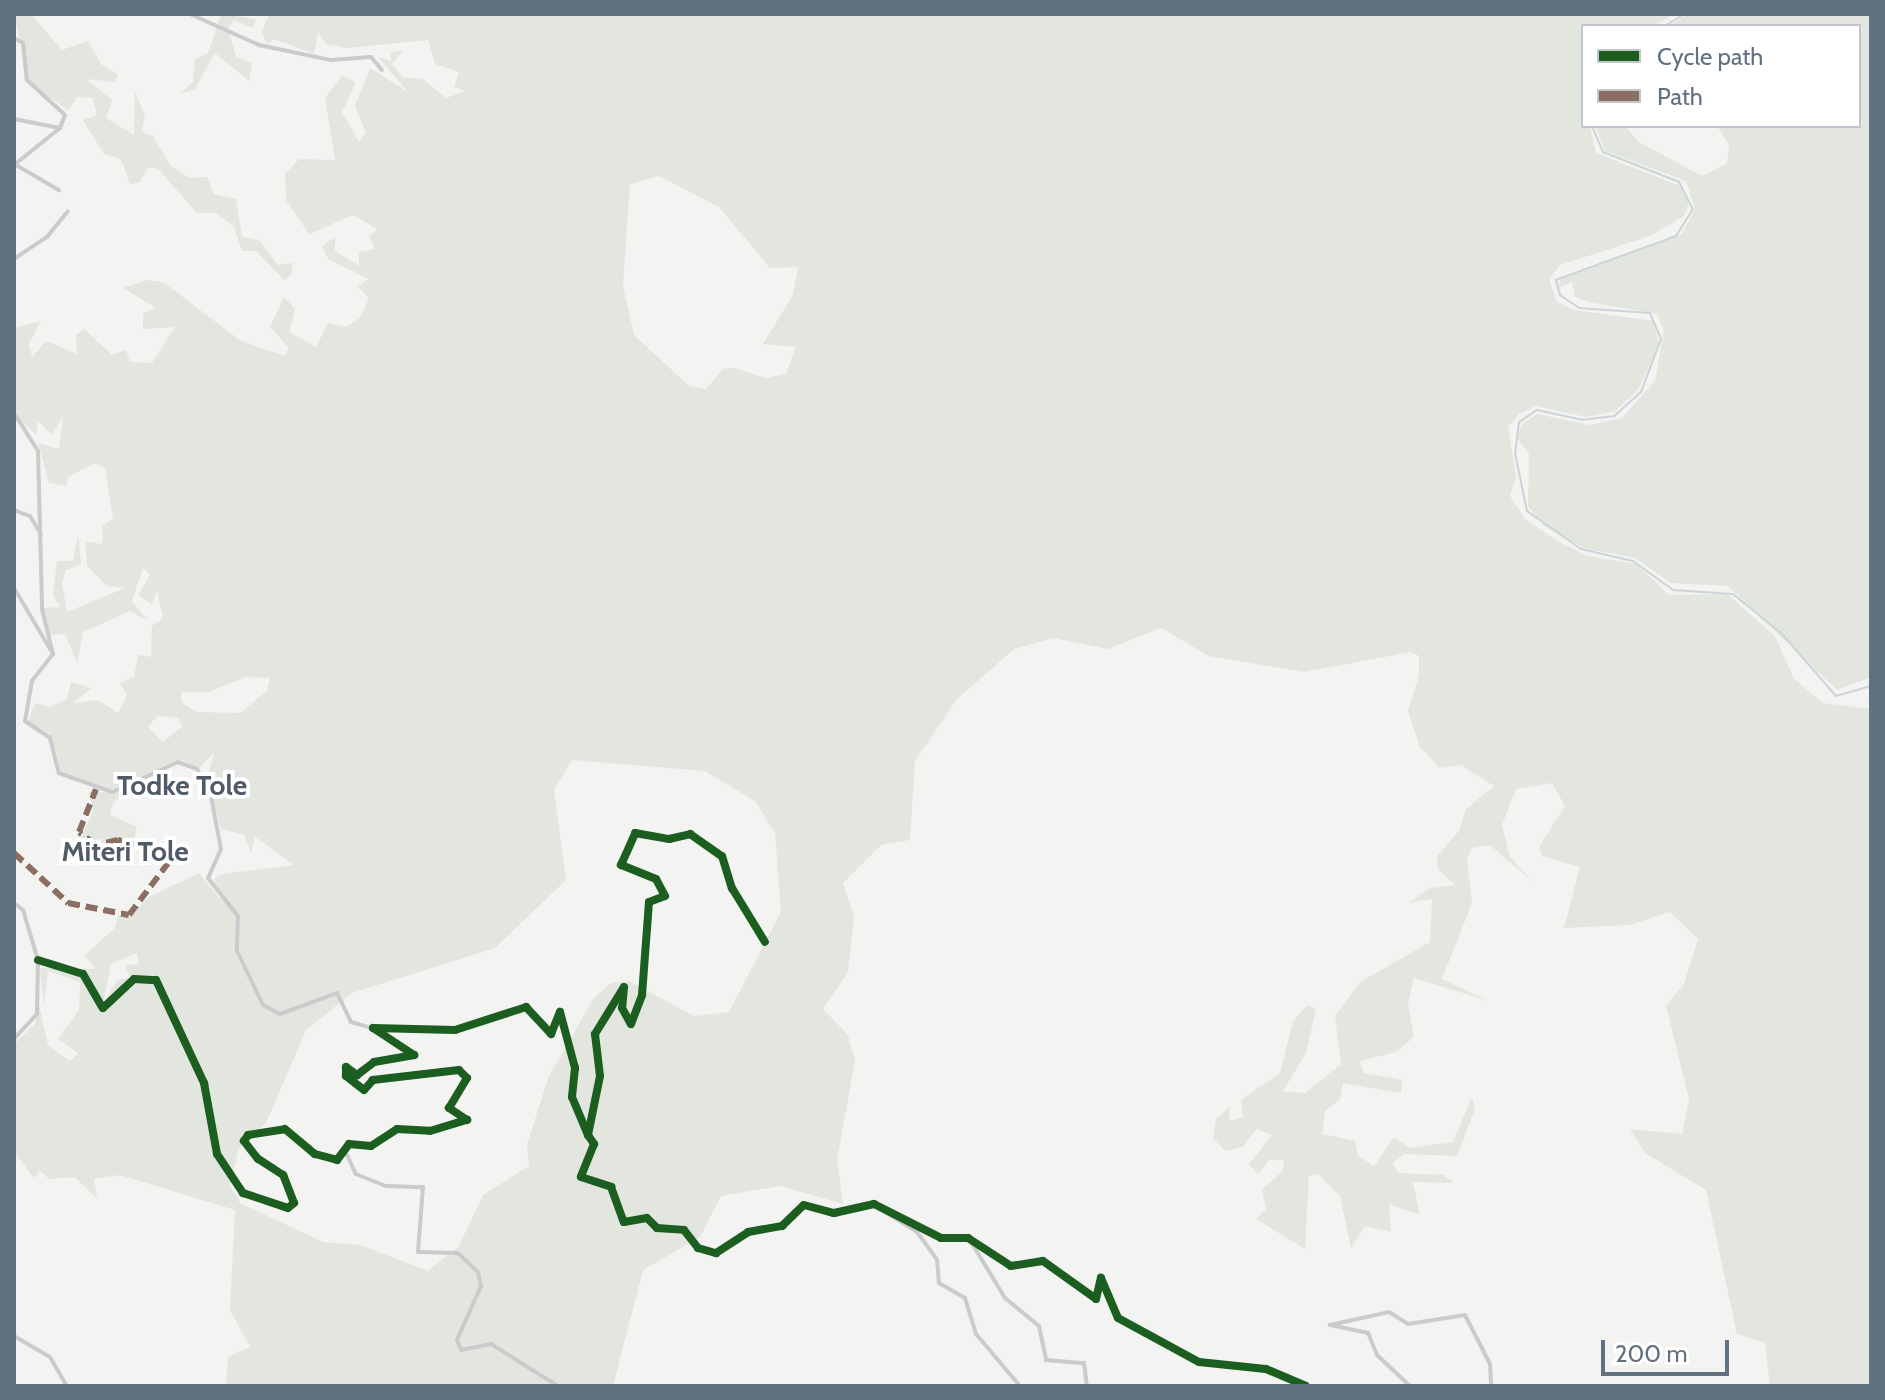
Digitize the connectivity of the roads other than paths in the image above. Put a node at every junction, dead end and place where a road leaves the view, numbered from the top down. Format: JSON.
{"nodes":[{"id":1,"x":190,"y":14,"type":"edge"},
{"id":2,"x":14,"y":38,"type":"edge"},
{"id":3,"x":382,"y":70,"type":"dead end"},
{"id":4,"x":14,"y":119,"type":"edge"},
{"id":5,"x":60,"y":128,"type":"junction"},
{"id":6,"x":15,"y":165,"type":"edge"},
{"id":7,"x":59,"y":190,"type":"dead end"},
{"id":8,"x":68,"y":211,"type":"dead end"},
{"id":9,"x":14,"y":259,"type":"edge"},
{"id":10,"x":14,"y":413,"type":"edge"},
{"id":11,"x":14,"y":510,"type":"edge"},
{"id":12,"x":43,"y":536,"type":"junction"},
{"id":13,"x":14,"y":588,"type":"edge"},
{"id":14,"x":53,"y":654,"type":"junction"},
{"id":15,"x":14,"y":903,"type":"edge"},
{"id":16,"x":765,"y":942,"type":"dead end"},
{"id":17,"x":38,"y":960,"type":"junction"},
{"id":18,"x":373,"y":1028,"type":"junction"},
{"id":19,"x":14,"y":1038,"type":"edge"},
{"id":20,"x":588,"y":1135,"type":"junction"},
{"id":21,"x":347,"y":1155,"type":"junction"},
{"id":22,"x":874,"y":1204,"type":"junction"},
{"id":23,"x":968,"y":1238,"type":"junction"},
{"id":24,"x":14,"y":1336,"type":"edge"},
{"id":25,"x":67,"y":1386,"type":"edge"},
{"id":26,"x":558,"y":1386,"type":"edge"},
{"id":27,"x":957,"y":1386,"type":"edge"},
{"id":28,"x":978,"y":1386,"type":"edge"},
{"id":29,"x":1020,"y":1386,"type":"edge"},
{"id":30,"x":1087,"y":1386,"type":"edge"},
{"id":31,"x":1306,"y":1386,"type":"edge"},
{"id":32,"x":1410,"y":1386,"type":"edge"},
{"id":33,"x":1491,"y":1386,"type":"edge"}],
"edges":[{"from":1,"to":3,"type":"street"},
{"from":2,"to":5,"type":"street"},
{"from":4,"to":5,"type":"street"},
{"from":5,"to":6,"type":"street"},
{"from":6,"to":7,"type":"street"},
{"from":8,"to":9,"type":"street"},
{"from":10,"to":12,"type":"street"},
{"from":11,"to":12,"type":"street"},
{"from":12,"to":14,"type":"street"},
{"from":13,"to":14,"type":"street"},
{"from":14,"to":18,"type":"street"},
{"from":15,"to":17,"type":"street"},
{"from":16,"to":20,"type":"street"},
{"from":17,"to":19,"type":"street"},
{"from":17,"to":21,"type":"street"},
{"from":18,"to":20,"type":"street"},
{"from":18,"to":21,"type":"street"},
{"from":20,"to":22,"type":"street"},
{"from":21,"to":26,"type":"street"},
{"from":22,"to":23,"type":"street"},
{"from":22,"to":29,"type":"street"},
{"from":23,"to":30,"type":"street"},
{"from":23,"to":31,"type":"street"},
{"from":24,"to":25,"type":"street"},
{"from":27,"to":28,"type":"street"},
{"from":32,"to":33,"type":"street"}]}
